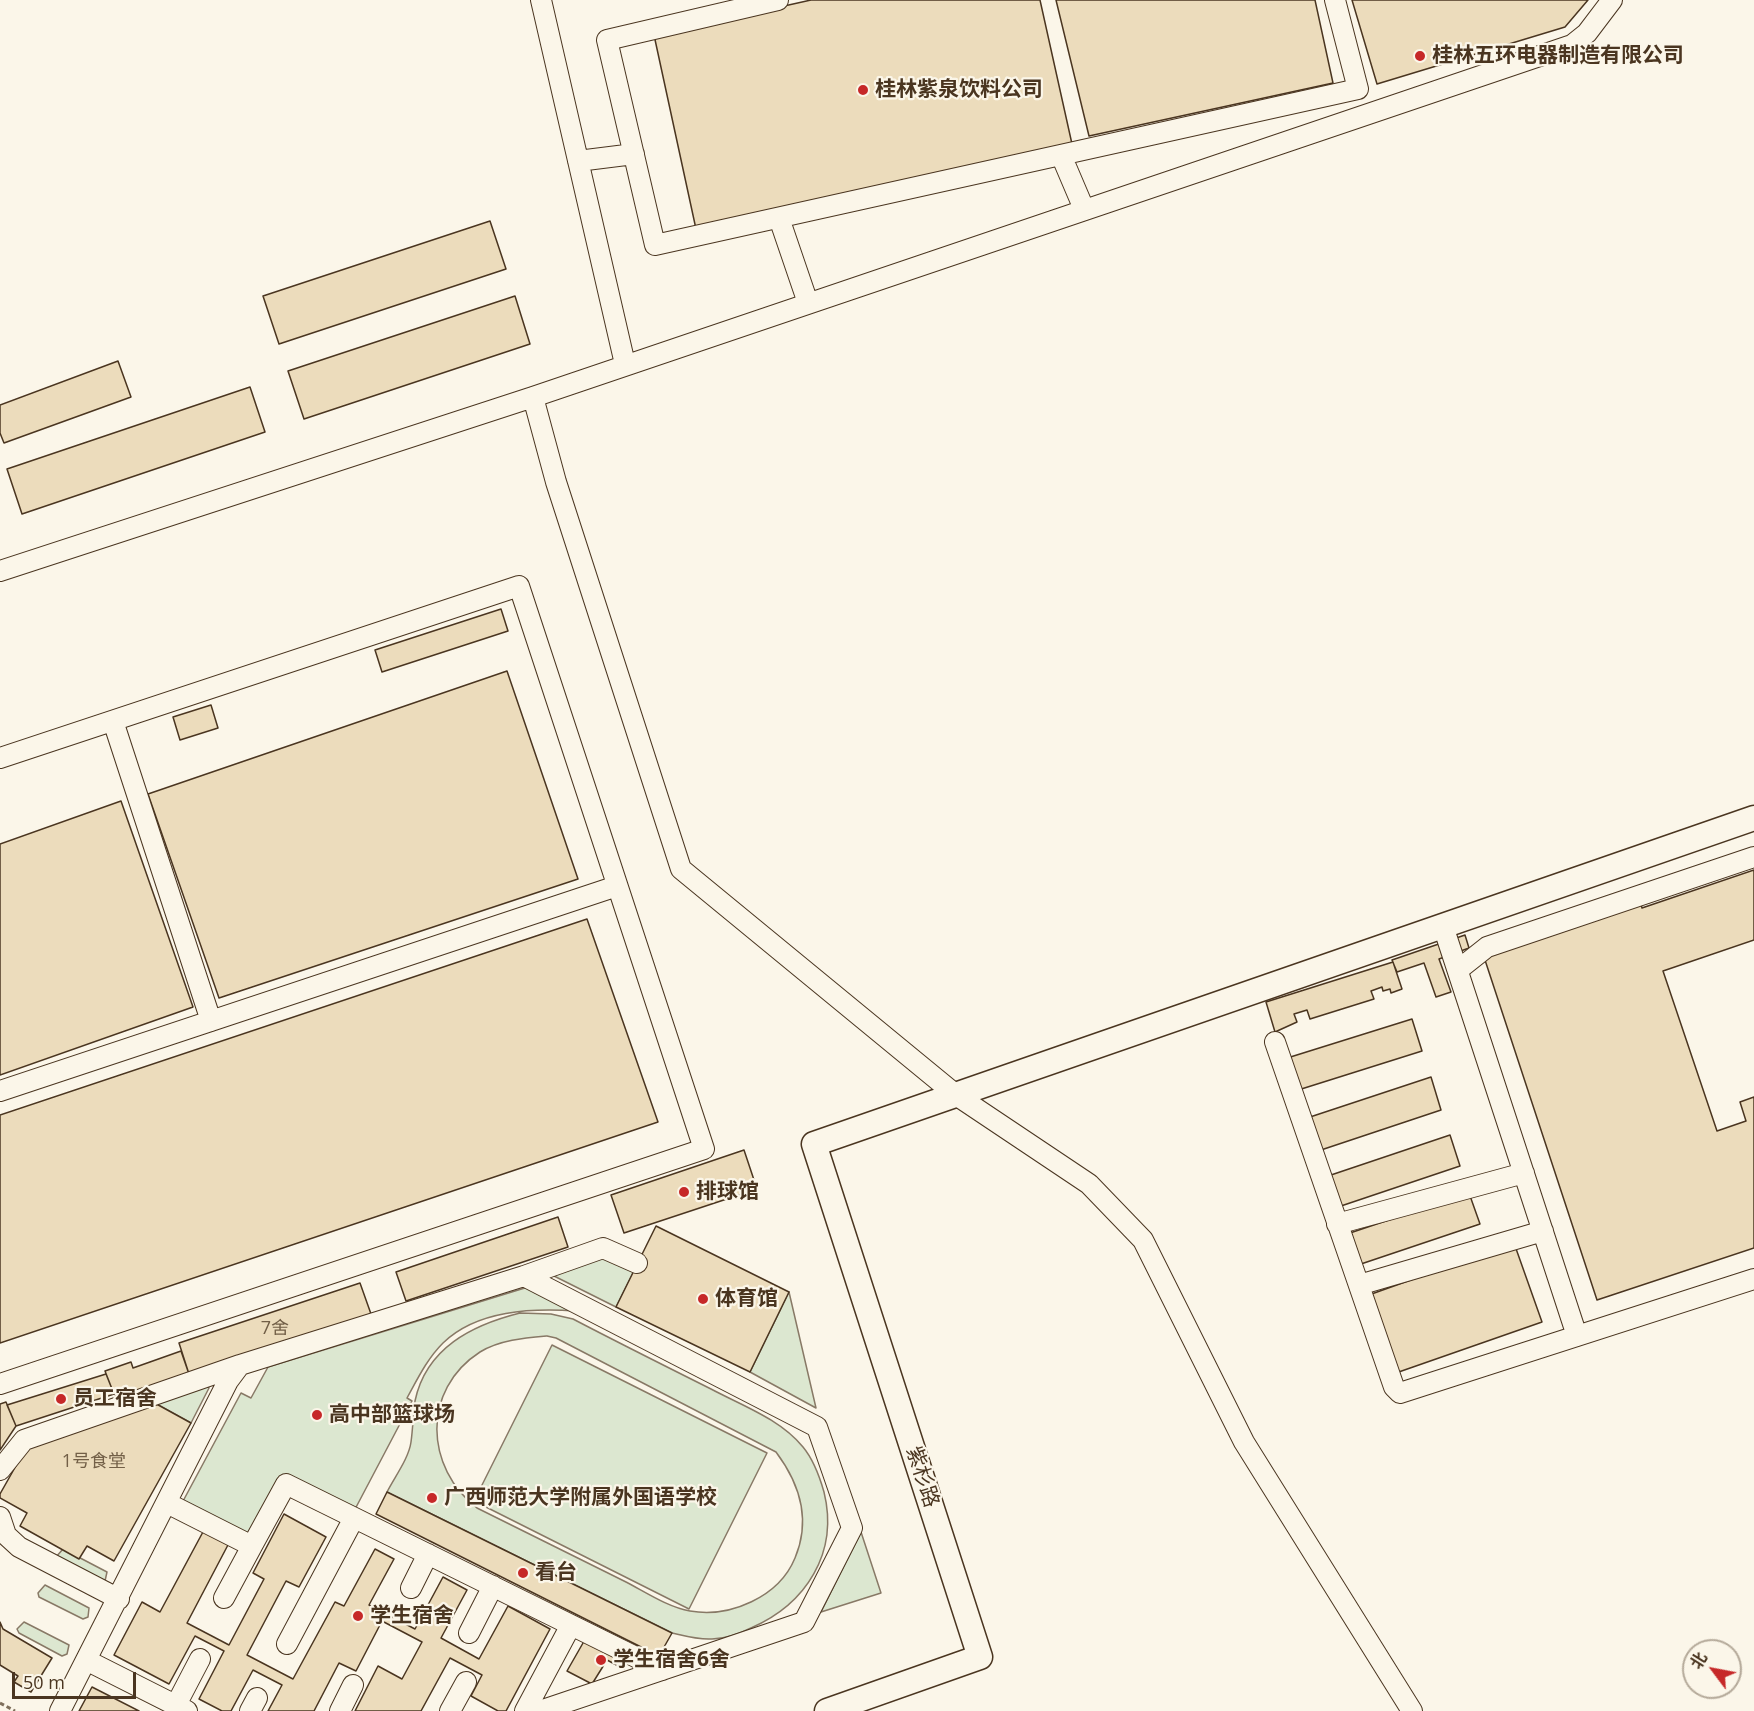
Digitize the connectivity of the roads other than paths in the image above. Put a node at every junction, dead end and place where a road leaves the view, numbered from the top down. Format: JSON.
{"nodes":[{"id":1,"x":541,"y":0,"type":"edge"},
{"id":2,"x":778,"y":0,"type":"edge"},
{"id":3,"x":1335,"y":0,"type":"edge"},
{"id":4,"x":1612,"y":0,"type":"edge"},
{"id":5,"x":634,"y":154,"type":"junction"},
{"id":6,"x":1061,"y":155,"type":"junction"},
{"id":7,"x":578,"y":161,"type":"junction"},
{"id":8,"x":1084,"y":209,"type":"junction"},
{"id":9,"x":780,"y":218,"type":"junction"},
{"id":10,"x":808,"y":303,"type":"junction"},
{"id":11,"x":625,"y":364,"type":"junction"},
{"id":12,"x":533,"y":397,"type":"junction"},
{"id":13,"x":0,"y":571,"type":"edge"},
{"id":14,"x":113,"y":721,"type":"junction"},
{"id":15,"x":0,"y":758,"type":"edge"},
{"id":16,"x":1754,"y":818,"type":"edge"},
{"id":17,"x":1754,"y":856,"type":"edge"},
{"id":18,"x":617,"y":886,"type":"junction"},
{"id":19,"x":1443,"y":926,"type":"junction"},
{"id":20,"x":1458,"y":970,"type":"junction"},
{"id":21,"x":211,"y":1021,"type":"junction"},
{"id":22,"x":1275,"y":1042,"type":"dead end"},
{"id":23,"x":0,"y":1091,"type":"edge"},
{"id":24,"x":956,"y":1095,"type":"junction"},
{"id":25,"x":1524,"y":1173,"type":"junction"},
{"id":26,"x":1337,"y":1224,"type":"junction"},
{"id":27,"x":1543,"y":1231,"type":"junction"},
{"id":28,"x":637,"y":1263,"type":"dead end"},
{"id":29,"x":524,"y":1276,"type":"junction"},
{"id":30,"x":1754,"y":1279,"type":"edge"},
{"id":31,"x":1359,"y":1285,"type":"junction"},
{"id":32,"x":1577,"y":1336,"type":"junction"},
{"id":33,"x":240,"y":1365,"type":"junction"},
{"id":34,"x":0,"y":1384,"type":"edge"},
{"id":35,"x":0,"y":1470,"type":"edge"},
{"id":36,"x":167,"y":1503,"type":"junction"},
{"id":37,"x":0,"y":1517,"type":"edge"},
{"id":38,"x":354,"y":1518,"type":"junction"},
{"id":39,"x":252,"y":1546,"type":"junction"},
{"id":40,"x":428,"y":1554,"type":"junction"},
{"id":41,"x":493,"y":1586,"type":"junction"},
{"id":42,"x":411,"y":1588,"type":"dead end"},
{"id":43,"x":224,"y":1598,"type":"dead end"},
{"id":44,"x":119,"y":1599,"type":"junction"},
{"id":45,"x":571,"y":1625,"type":"junction"},
{"id":46,"x":469,"y":1633,"type":"dead end"},
{"id":47,"x":287,"y":1644,"type":"dead end"},
{"id":48,"x":200,"y":1659,"type":"dead end"},
{"id":49,"x":86,"y":1660,"type":"junction"},
{"id":50,"x":662,"y":1670,"type":"junction"},
{"id":51,"x":466,"y":1682,"type":"dead end"},
{"id":52,"x":353,"y":1685,"type":"dead end"},
{"id":53,"x":182,"y":1708,"type":"edge"},
{"id":54,"x":60,"y":1711,"type":"edge"},
{"id":55,"x":340,"y":1711,"type":"edge"},
{"id":56,"x":450,"y":1711,"type":"edge"},
{"id":57,"x":525,"y":1711,"type":"edge"},
{"id":58,"x":540,"y":1711,"type":"edge"},
{"id":59,"x":827,"y":1711,"type":"edge"},
{"id":60,"x":1412,"y":1711,"type":"edge"}],
"edges":[{"from":1,"to":7,"type":"street"},
{"from":2,"to":5,"type":"street"},
{"from":3,"to":6,"type":"street"},
{"from":4,"to":8,"type":"street"},
{"from":5,"to":7,"type":"street"},
{"from":5,"to":9,"type":"street"},
{"from":6,"to":8,"type":"street"},
{"from":6,"to":9,"type":"street"},
{"from":7,"to":11,"type":"street"},
{"from":8,"to":10,"type":"street"},
{"from":9,"to":10,"type":"street"},
{"from":10,"to":11,"type":"street"},
{"from":11,"to":12,"type":"street"},
{"from":12,"to":13,"type":"street"},
{"from":12,"to":24,"type":"street"},
{"from":14,"to":15,"type":"street"},
{"from":14,"to":18,"type":"street"},
{"from":14,"to":21,"type":"street"},
{"from":16,"to":19,"type":"main road"},
{"from":17,"to":20,"type":"street"},
{"from":18,"to":21,"type":"street"},
{"from":18,"to":34,"type":"street"},
{"from":19,"to":20,"type":"street"},
{"from":19,"to":24,"type":"main road"},
{"from":20,"to":25,"type":"street"},
{"from":21,"to":23,"type":"street"},
{"from":22,"to":26,"type":"street"},
{"from":24,"to":59,"type":"main road","name":"紫杉路"},
{"from":24,"to":60,"type":"street"},
{"from":25,"to":26,"type":"street"},
{"from":25,"to":27,"type":"street"},
{"from":26,"to":31,"type":"street"},
{"from":27,"to":31,"type":"street"},
{"from":27,"to":32,"type":"street"},
{"from":28,"to":29,"type":"street"},
{"from":29,"to":33,"type":"street"},
{"from":29,"to":50,"type":"street"},
{"from":30,"to":32,"type":"street"},
{"from":31,"to":32,"type":"street"},
{"from":33,"to":35,"type":"street"},
{"from":33,"to":36,"type":"street"},
{"from":36,"to":39,"type":"street"},
{"from":36,"to":44,"type":"street"},
{"from":37,"to":44,"type":"street"},
{"from":38,"to":39,"type":"street"},
{"from":38,"to":40,"type":"street"},
{"from":38,"to":47,"type":"street"},
{"from":39,"to":43,"type":"street"},
{"from":40,"to":41,"type":"street"},
{"from":40,"to":42,"type":"street"},
{"from":41,"to":45,"type":"street"},
{"from":41,"to":46,"type":"street"},
{"from":44,"to":49,"type":"street"},
{"from":45,"to":50,"type":"street"},
{"from":45,"to":57,"type":"street"},
{"from":48,"to":53,"type":"street"},
{"from":49,"to":53,"type":"street"},
{"from":49,"to":54,"type":"street"},
{"from":50,"to":58,"type":"street"},
{"from":51,"to":56,"type":"street"},
{"from":52,"to":55,"type":"street"}]}
